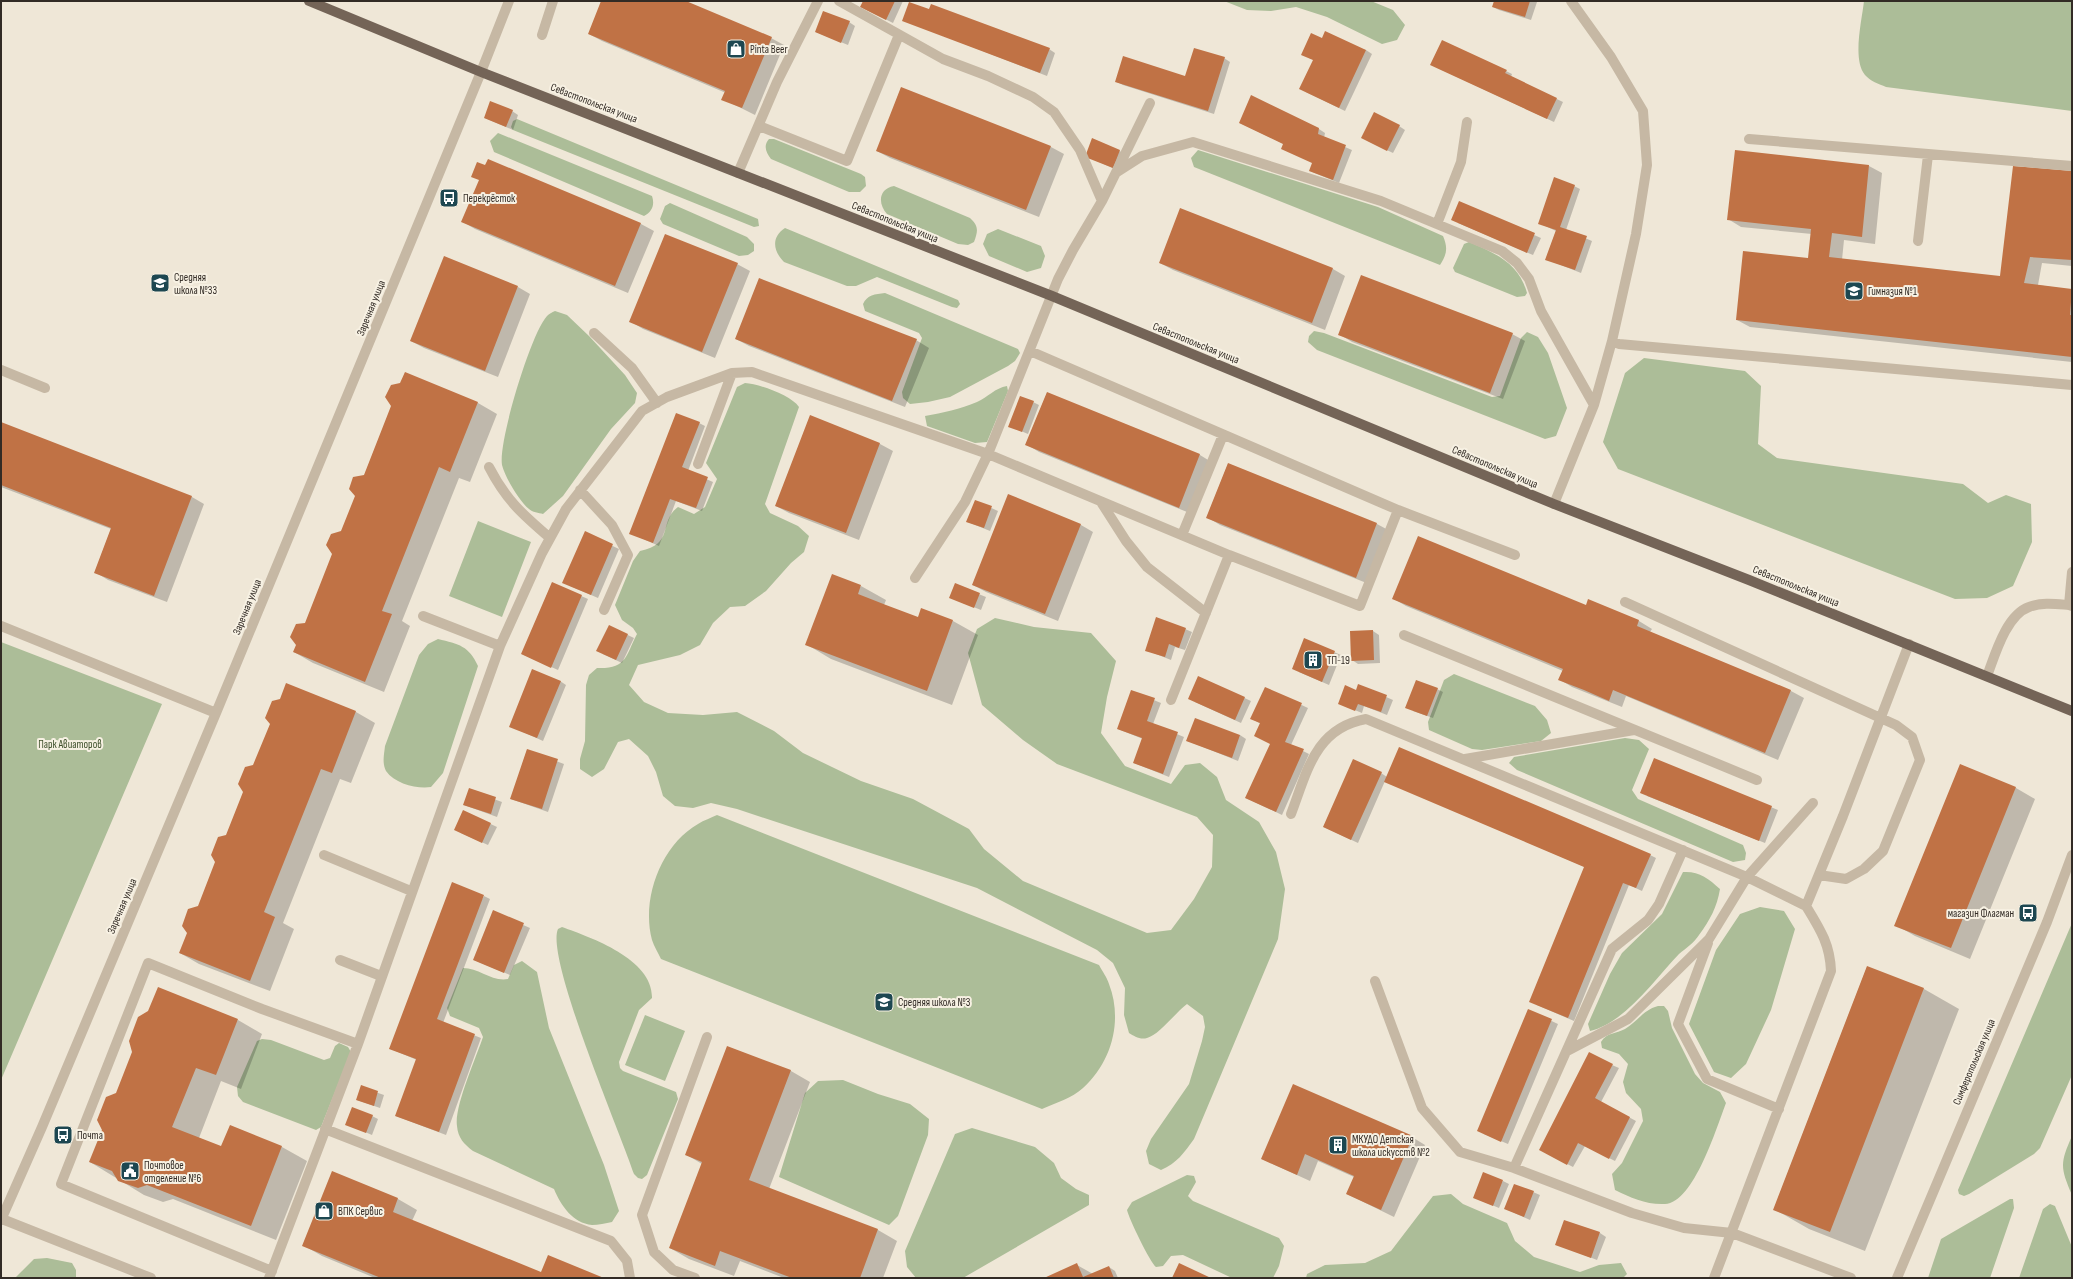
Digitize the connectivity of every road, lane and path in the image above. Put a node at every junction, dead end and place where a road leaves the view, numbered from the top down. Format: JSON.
{"nodes":[{"id":1,"x":309,"y":1,"type":"edge"},
{"id":2,"x":509,"y":1,"type":"edge"},
{"id":3,"x":553,"y":1,"type":"edge"},
{"id":4,"x":818,"y":1,"type":"edge"},
{"id":5,"x":839,"y":1,"type":"edge"},
{"id":6,"x":1570,"y":1,"type":"edge"},
{"id":7,"x":542,"y":35,"type":"dead end"},
{"id":8,"x":900,"y":35,"type":"junction"},
{"id":9,"x":481,"y":72,"type":"junction"},
{"id":10,"x":1150,"y":103,"type":"dead end"},
{"id":11,"x":1467,"y":122,"type":"dead end"},
{"id":12,"x":759,"y":126,"type":"junction"},
{"id":13,"x":1749,"y":139,"type":"dead end"},
{"id":14,"x":1928,"y":155,"type":"junction"},
{"id":15,"x":2072,"y":166,"type":"edge"},
{"id":16,"x":1117,"y":172,"type":"junction"},
{"id":17,"x":738,"y":173,"type":"junction"},
{"id":18,"x":1102,"y":202,"type":"junction"},
{"id":19,"x":1438,"y":224,"type":"junction"},
{"id":20,"x":1918,"y":241,"type":"dead end"},
{"id":21,"x":1052,"y":296,"type":"junction"},
{"id":22,"x":594,"y":333,"type":"dead end"},
{"id":23,"x":1612,"y":341,"type":"junction"},
{"id":24,"x":1030,"y":351,"type":"junction"},
{"id":25,"x":1,"y":370,"type":"edge"},
{"id":26,"x":732,"y":373,"type":"junction"},
{"id":27,"x":2072,"y":385,"type":"edge"},
{"id":28,"x":45,"y":388,"type":"dead end"},
{"id":29,"x":657,"y":403,"type":"junction"},
{"id":30,"x":1594,"y":405,"type":"junction"},
{"id":31,"x":1222,"y":435,"type":"junction"},
{"id":32,"x":988,"y":454,"type":"junction"},
{"id":33,"x":698,"y":464,"type":"dead end"},
{"id":34,"x":489,"y":467,"type":"dead end"},
{"id":35,"x":580,"y":490,"type":"junction"},
{"id":36,"x":1101,"y":502,"type":"junction"},
{"id":37,"x":1554,"y":504,"type":"junction"},
{"id":38,"x":1398,"y":510,"type":"junction"},
{"id":39,"x":1182,"y":535,"type":"junction"},
{"id":40,"x":550,"y":538,"type":"junction"},
{"id":41,"x":1229,"y":555,"type":"junction"},
{"id":42,"x":1515,"y":555,"type":"dead end"},
{"id":43,"x":2072,"y":572,"type":"edge"},
{"id":44,"x":915,"y":578,"type":"dead end"},
{"id":45,"x":1625,"y":602,"type":"dead end"},
{"id":46,"x":2070,"y":605,"type":"edge"},
{"id":47,"x":604,"y":610,"type":"dead end"},
{"id":48,"x":1206,"y":612,"type":"junction"},
{"id":49,"x":423,"y":616,"type":"dead end"},
{"id":50,"x":1,"y":626,"type":"edge"},
{"id":51,"x":1404,"y":636,"type":"dead end"},
{"id":52,"x":1909,"y":644,"type":"junction"},
{"id":53,"x":500,"y":646,"type":"junction"},
{"id":54,"x":1987,"y":676,"type":"junction"},
{"id":55,"x":1171,"y":700,"type":"dead end"},
{"id":56,"x":2072,"y":711,"type":"edge"},
{"id":57,"x":216,"y":713,"type":"junction"},
{"id":58,"x":1880,"y":719,"type":"junction"},
{"id":59,"x":1634,"y":730,"type":"junction"},
{"id":60,"x":1465,"y":759,"type":"junction"},
{"id":61,"x":1757,"y":780,"type":"dead end"},
{"id":62,"x":1813,"y":803,"type":"dead end"},
{"id":63,"x":1291,"y":814,"type":"dead end"},
{"id":64,"x":1682,"y":850,"type":"junction"},
{"id":65,"x":324,"y":855,"type":"dead end"},
{"id":66,"x":2072,"y":855,"type":"edge"},
{"id":67,"x":1819,"y":875,"type":"junction"},
{"id":68,"x":1747,"y":877,"type":"junction"},
{"id":69,"x":411,"y":891,"type":"junction"},
{"id":70,"x":1806,"y":906,"type":"junction"},
{"id":71,"x":1709,"y":939,"type":"junction"},
{"id":72,"x":340,"y":960,"type":"dead end"},
{"id":73,"x":381,"y":976,"type":"junction"},
{"id":74,"x":1375,"y":981,"type":"dead end"},
{"id":75,"x":707,"y":1037,"type":"dead end"},
{"id":76,"x":358,"y":1044,"type":"junction"},
{"id":77,"x":1567,"y":1051,"type":"junction"},
{"id":78,"x":1779,"y":1109,"type":"junction"},
{"id":79,"x":325,"y":1129,"type":"junction"},
{"id":80,"x":1514,"y":1168,"type":"junction"},
{"id":81,"x":1,"y":1220,"type":"edge"},
{"id":82,"x":1732,"y":1233,"type":"junction"},
{"id":83,"x":270,"y":1274,"type":"edge"},
{"id":84,"x":151,"y":1278,"type":"edge"},
{"id":85,"x":630,"y":1278,"type":"edge"},
{"id":86,"x":695,"y":1278,"type":"edge"},
{"id":87,"x":1714,"y":1278,"type":"edge"},
{"id":88,"x":1851,"y":1278,"type":"edge"},
{"id":89,"x":1897,"y":1278,"type":"edge"}],
"edges":[{"from":1,"to":9,"type":"main road","name":"Севастопольская улица"},
{"from":2,"to":9,"type":"street","name":"Заречная улица"},
{"from":3,"to":7,"type":"street"},
{"from":4,"to":12,"type":"street"},
{"from":5,"to":8,"type":"street"},
{"from":6,"to":23,"type":"street"},
{"from":8,"to":12,"type":"street"},
{"from":8,"to":18,"type":"street"},
{"from":9,"to":17,"type":"main road","name":"Севастопольская улица"},
{"from":9,"to":57,"type":"street","name":"Заречная улица"},
{"from":10,"to":16,"type":"street"},
{"from":11,"to":19,"type":"street"},
{"from":12,"to":17,"type":"street"},
{"from":13,"to":14,"type":"street"},
{"from":14,"to":15,"type":"street"},
{"from":14,"to":20,"type":"street"},
{"from":16,"to":18,"type":"street"},
{"from":16,"to":19,"type":"street"},
{"from":17,"to":21,"type":"main road","name":"Севастопольская улица"},
{"from":18,"to":21,"type":"street"},
{"from":19,"to":30,"type":"street"},
{"from":21,"to":24,"type":"street"},
{"from":21,"to":37,"type":"main road","name":"Севастопольская улица"},
{"from":22,"to":29,"type":"street"},
{"from":23,"to":27,"type":"street"},
{"from":23,"to":30,"type":"street"},
{"from":24,"to":31,"type":"street"},
{"from":24,"to":32,"type":"street"},
{"from":25,"to":28,"type":"street"},
{"from":26,"to":29,"type":"street"},
{"from":26,"to":32,"type":"street"},
{"from":26,"to":33,"type":"street"},
{"from":29,"to":35,"type":"street"},
{"from":30,"to":37,"type":"street"},
{"from":31,"to":38,"type":"street"},
{"from":31,"to":39,"type":"street"},
{"from":32,"to":36,"type":"street"},
{"from":32,"to":44,"type":"street"},
{"from":34,"to":40,"type":"street"},
{"from":35,"to":40,"type":"street"},
{"from":35,"to":47,"type":"street"},
{"from":36,"to":39,"type":"street"},
{"from":36,"to":48,"type":"street"},
{"from":37,"to":52,"type":"main road","name":"Севастопольская улица"},
{"from":38,"to":41,"type":"street"},
{"from":38,"to":42,"type":"street"},
{"from":39,"to":41,"type":"street"},
{"from":40,"to":53,"type":"street"},
{"from":41,"to":48,"type":"street"},
{"from":43,"to":46,"type":"street"},
{"from":45,"to":58,"type":"street"},
{"from":46,"to":54,"type":"street"},
{"from":48,"to":55,"type":"street"},
{"from":49,"to":53,"type":"street"},
{"from":50,"to":57,"type":"street"},
{"from":51,"to":59,"type":"street"},
{"from":52,"to":54,"type":"main road","name":"Севастопольская улица"},
{"from":52,"to":58,"type":"street"},
{"from":53,"to":69,"type":"street"},
{"from":54,"to":56,"type":"main road","name":"Севастопольская улица"},
{"from":57,"to":81,"type":"street","name":"Заречная улица"},
{"from":58,"to":67,"type":"street"},
{"from":58,"to":67,"type":"street"},
{"from":59,"to":60,"type":"street"},
{"from":59,"to":61,"type":"street"},
{"from":60,"to":63,"type":"street"},
{"from":60,"to":64,"type":"street"},
{"from":62,"to":68,"type":"street"},
{"from":64,"to":68,"type":"street"},
{"from":64,"to":77,"type":"street"},
{"from":65,"to":69,"type":"street"},
{"from":66,"to":89,"type":"street","name":"Симферопольская улица"},
{"from":67,"to":70,"type":"street"},
{"from":68,"to":70,"type":"street"},
{"from":68,"to":71,"type":"street"},
{"from":69,"to":73,"type":"street"},
{"from":70,"to":78,"type":"street"},
{"from":71,"to":77,"type":"street"},
{"from":71,"to":78,"type":"street"},
{"from":72,"to":73,"type":"street"},
{"from":73,"to":76,"type":"street"},
{"from":74,"to":80,"type":"street"},
{"from":75,"to":86,"type":"street"},
{"from":76,"to":79,"type":"street"},
{"from":76,"to":83,"type":"street"},
{"from":77,"to":80,"type":"street"},
{"from":78,"to":82,"type":"street"},
{"from":79,"to":83,"type":"street"},
{"from":79,"to":85,"type":"street"},
{"from":80,"to":82,"type":"street"},
{"from":81,"to":84,"type":"street"},
{"from":82,"to":87,"type":"street"},
{"from":82,"to":88,"type":"street"}]}
